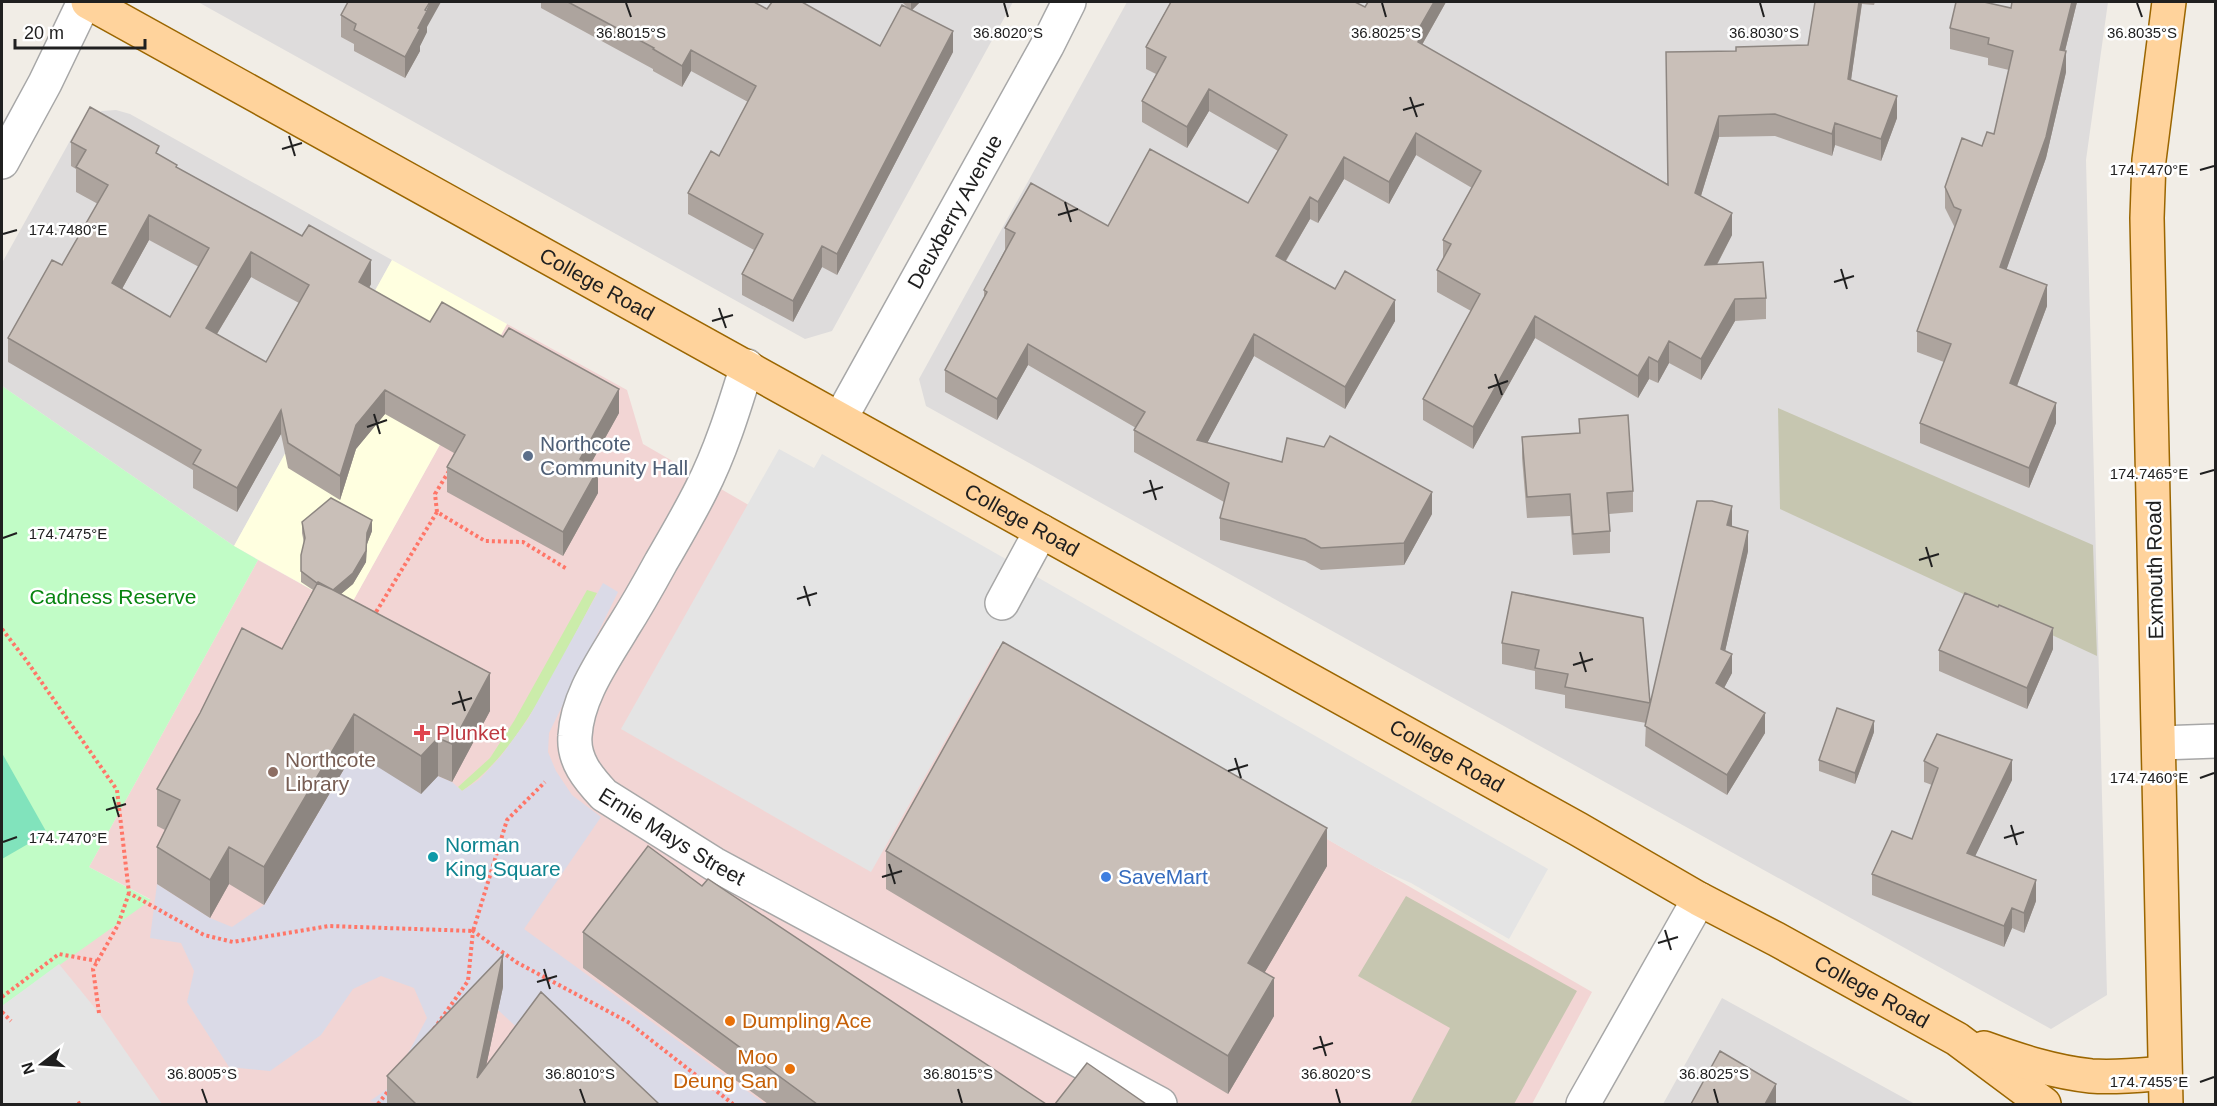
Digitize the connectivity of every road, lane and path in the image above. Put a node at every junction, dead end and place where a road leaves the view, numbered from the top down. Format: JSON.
{"nodes":[{"id":1,"x":86,"y":2,"type":"edge"},
{"id":2,"x":1069,"y":2,"type":"edge"},
{"id":3,"x":2169,"y":2,"type":"edge"},
{"id":4,"x":2,"y":162,"type":"edge"},
{"id":5,"x":747,"y":366,"type":"junction"},
{"id":6,"x":840,"y":419,"type":"junction"},
{"id":7,"x":452,"y":464,"type":"edge"},
{"id":8,"x":437,"y":512,"type":"junction"},
{"id":9,"x":1041,"y":531,"type":"junction"},
{"id":10,"x":567,"y":569,"type":"dead end"},
{"id":11,"x":1002,"y":603,"type":"dead end"},
{"id":12,"x":367,"y":626,"type":"edge"},
{"id":13,"x":2,"y":629,"type":"edge"},
{"id":14,"x":2216,"y":741,"type":"edge"},
{"id":15,"x":2160,"y":743,"type":"junction"},
{"id":16,"x":576,"y":754,"type":"junction"},
{"id":17,"x":129,"y":893,"type":"junction"},
{"id":18,"x":1699,"y":899,"type":"junction"},
{"id":19,"x":473,"y":931,"type":"junction"},
{"id":20,"x":97,"y":961,"type":"junction"},
{"id":21,"x":2,"y":997,"type":"edge"},
{"id":22,"x":2,"y":1012,"type":"edge"},
{"id":23,"x":99,"y":1013,"type":"dead end"},
{"id":24,"x":11,"y":1021,"type":"dead end"},
{"id":25,"x":427,"y":1038,"type":"edge"},
{"id":26,"x":1957,"y":1039,"type":"junction"},
{"id":27,"x":393,"y":1085,"type":"edge"},
{"id":28,"x":2166,"y":1089,"type":"edge"},
{"id":29,"x":83,"y":1101,"type":"dead end"},
{"id":30,"x":78,"y":1104,"type":"edge"},
{"id":31,"x":378,"y":1104,"type":"edge"},
{"id":32,"x":733,"y":1104,"type":"edge"},
{"id":33,"x":1160,"y":1104,"type":"edge"},
{"id":34,"x":1583,"y":1104,"type":"edge"},
{"id":35,"x":2044,"y":1104,"type":"edge"}],
"edges":[{"from":1,"to":4,"type":"street"},
{"from":1,"to":5,"type":"main road","name":"College Road"},
{"from":2,"to":6,"type":"street","name":"Deuxberry Avenue"},
{"from":3,"to":15,"type":"main road","name":"Exmouth Road"},
{"from":5,"to":6,"type":"main road","name":"College Road"},
{"from":5,"to":16,"type":"street","name":"Ernie Mays Street"},
{"from":6,"to":9,"type":"main road","name":"College Road"},
{"from":7,"to":8,"type":"path"},
{"from":8,"to":10,"type":"path"},
{"from":8,"to":12,"type":"path"},
{"from":9,"to":11,"type":"street"},
{"from":9,"to":18,"type":"main road","name":"College Road"},
{"from":13,"to":17,"type":"path"},
{"from":14,"to":15,"type":"street"},
{"from":15,"to":28,"type":"main road","name":"Exmouth Road"},
{"from":16,"to":19,"type":"path"},
{"from":16,"to":33,"type":"street","name":"Ernie Mays Street"},
{"from":17,"to":19,"type":"path"},
{"from":17,"to":20,"type":"path"},
{"from":18,"to":26,"type":"main road","name":"College Road"},
{"from":18,"to":34,"type":"street"},
{"from":19,"to":25,"type":"path"},
{"from":19,"to":32,"type":"path"},
{"from":20,"to":21,"type":"path"},
{"from":20,"to":23,"type":"path"},
{"from":22,"to":24,"type":"path"},
{"from":26,"to":28,"type":"main road","name":"College Road"},
{"from":26,"to":35,"type":"main road","name":"College Road"},
{"from":27,"to":31,"type":"path"},
{"from":29,"to":30,"type":"path"}]}
